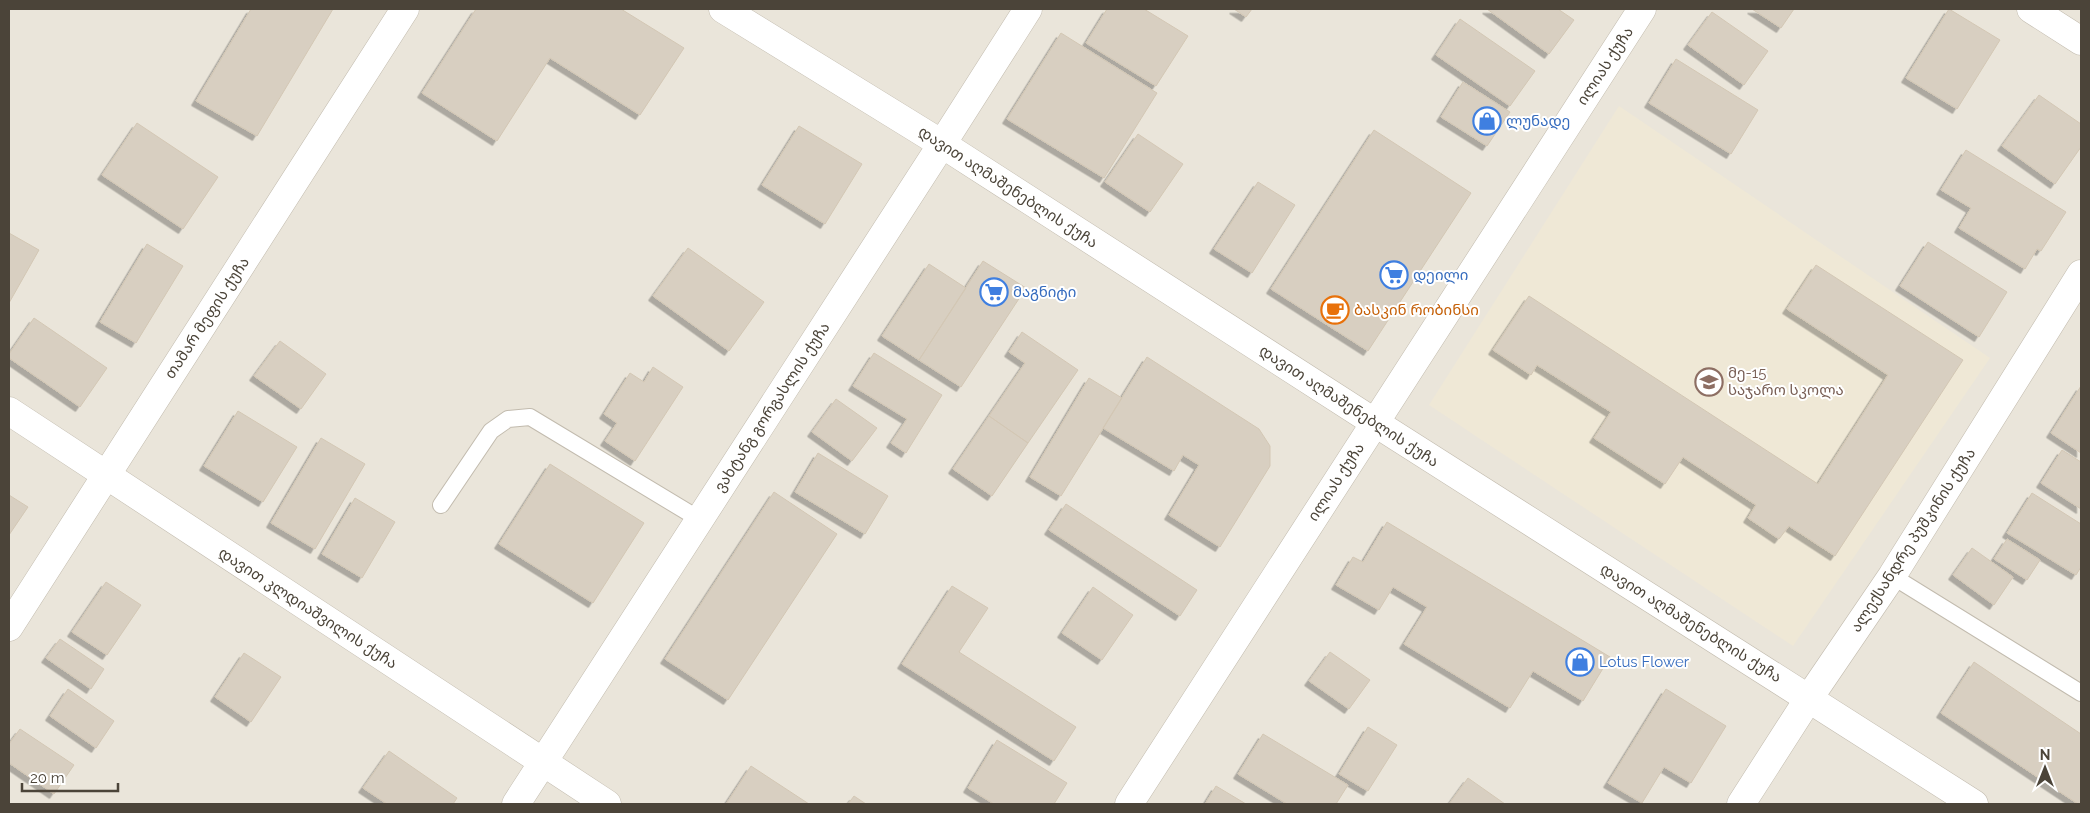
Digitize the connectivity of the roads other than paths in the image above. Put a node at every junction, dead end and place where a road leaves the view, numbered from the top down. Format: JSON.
{"nodes":[{"id":1,"x":405,"y":9,"type":"edge"},
{"id":2,"x":723,"y":9,"type":"edge"},
{"id":3,"x":1028,"y":9,"type":"edge"},
{"id":4,"x":1642,"y":9,"type":"edge"},
{"id":5,"x":2030,"y":9,"type":"edge"},
{"id":6,"x":2081,"y":41,"type":"edge"},
{"id":7,"x":942,"y":144,"type":"junction"},
{"id":8,"x":2081,"y":274,"type":"edge"},
{"id":9,"x":9,"y":411,"type":"edge"},
{"id":10,"x":1374,"y":422,"type":"junction"},
{"id":11,"x":107,"y":474,"type":"junction"},
{"id":12,"x":441,"y":505,"type":"dead end"},
{"id":13,"x":699,"y":519,"type":"junction"},
{"id":14,"x":1892,"y":576,"type":"junction"},
{"id":15,"x":9,"y":627,"type":"edge"},
{"id":16,"x":2081,"y":693,"type":"edge"},
{"id":17,"x":1809,"y":698,"type":"junction"},
{"id":18,"x":542,"y":763,"type":"junction"},
{"id":19,"x":516,"y":804,"type":"edge"},
{"id":20,"x":608,"y":804,"type":"edge"},
{"id":21,"x":1129,"y":804,"type":"edge"},
{"id":22,"x":1741,"y":804,"type":"edge"},
{"id":23,"x":1974,"y":804,"type":"edge"}],
"edges":[{"from":1,"to":11,"type":"street","name":"თამარ მეფის ქუჩა"},
{"from":2,"to":7,"type":"street","name":"დავით აღმაშენებლის ქუჩა"},
{"from":3,"to":7,"type":"street","name":"ვახტანგ გორგასლის ქუჩა"},
{"from":4,"to":10,"type":"street","name":"ილიას ქუჩა"},
{"from":5,"to":6,"type":"street"},
{"from":7,"to":10,"type":"street","name":"დავით აღმაშენებლის ქუჩა"},
{"from":7,"to":13,"type":"street","name":"ვახტანგ გორგასლის ქუჩა"},
{"from":8,"to":14,"type":"street","name":"ალექსანდრე პუშკინის ქუჩა"},
{"from":9,"to":11,"type":"street","name":"დავით კლდიაშვილის ქუჩა"},
{"from":10,"to":17,"type":"street","name":"დავით აღმაშენებლის ქუჩა"},
{"from":10,"to":21,"type":"street","name":"ილიას ქუჩა"},
{"from":11,"to":15,"type":"street","name":"თამარ მეფის ქუჩა"},
{"from":11,"to":18,"type":"street","name":"დავით კლდიაშვილის ქუჩა"},
{"from":12,"to":13,"type":"lane"},
{"from":13,"to":18,"type":"street","name":"ვახტანგ გორგასლის ქუჩა"},
{"from":14,"to":16,"type":"lane"},
{"from":14,"to":17,"type":"street","name":"ალექსანდრე პუშკინის ქუჩა"},
{"from":17,"to":22,"type":"street","name":"ალექსანდრე პუშკინის ქუჩა"},
{"from":17,"to":23,"type":"street","name":"დავით აღმაშენებლის ქუჩა"},
{"from":18,"to":19,"type":"street","name":"ვახტანგ გორგასლის ქუჩა"},
{"from":18,"to":20,"type":"street","name":"დავით კლდიაშვილის ქუჩა"}]}
